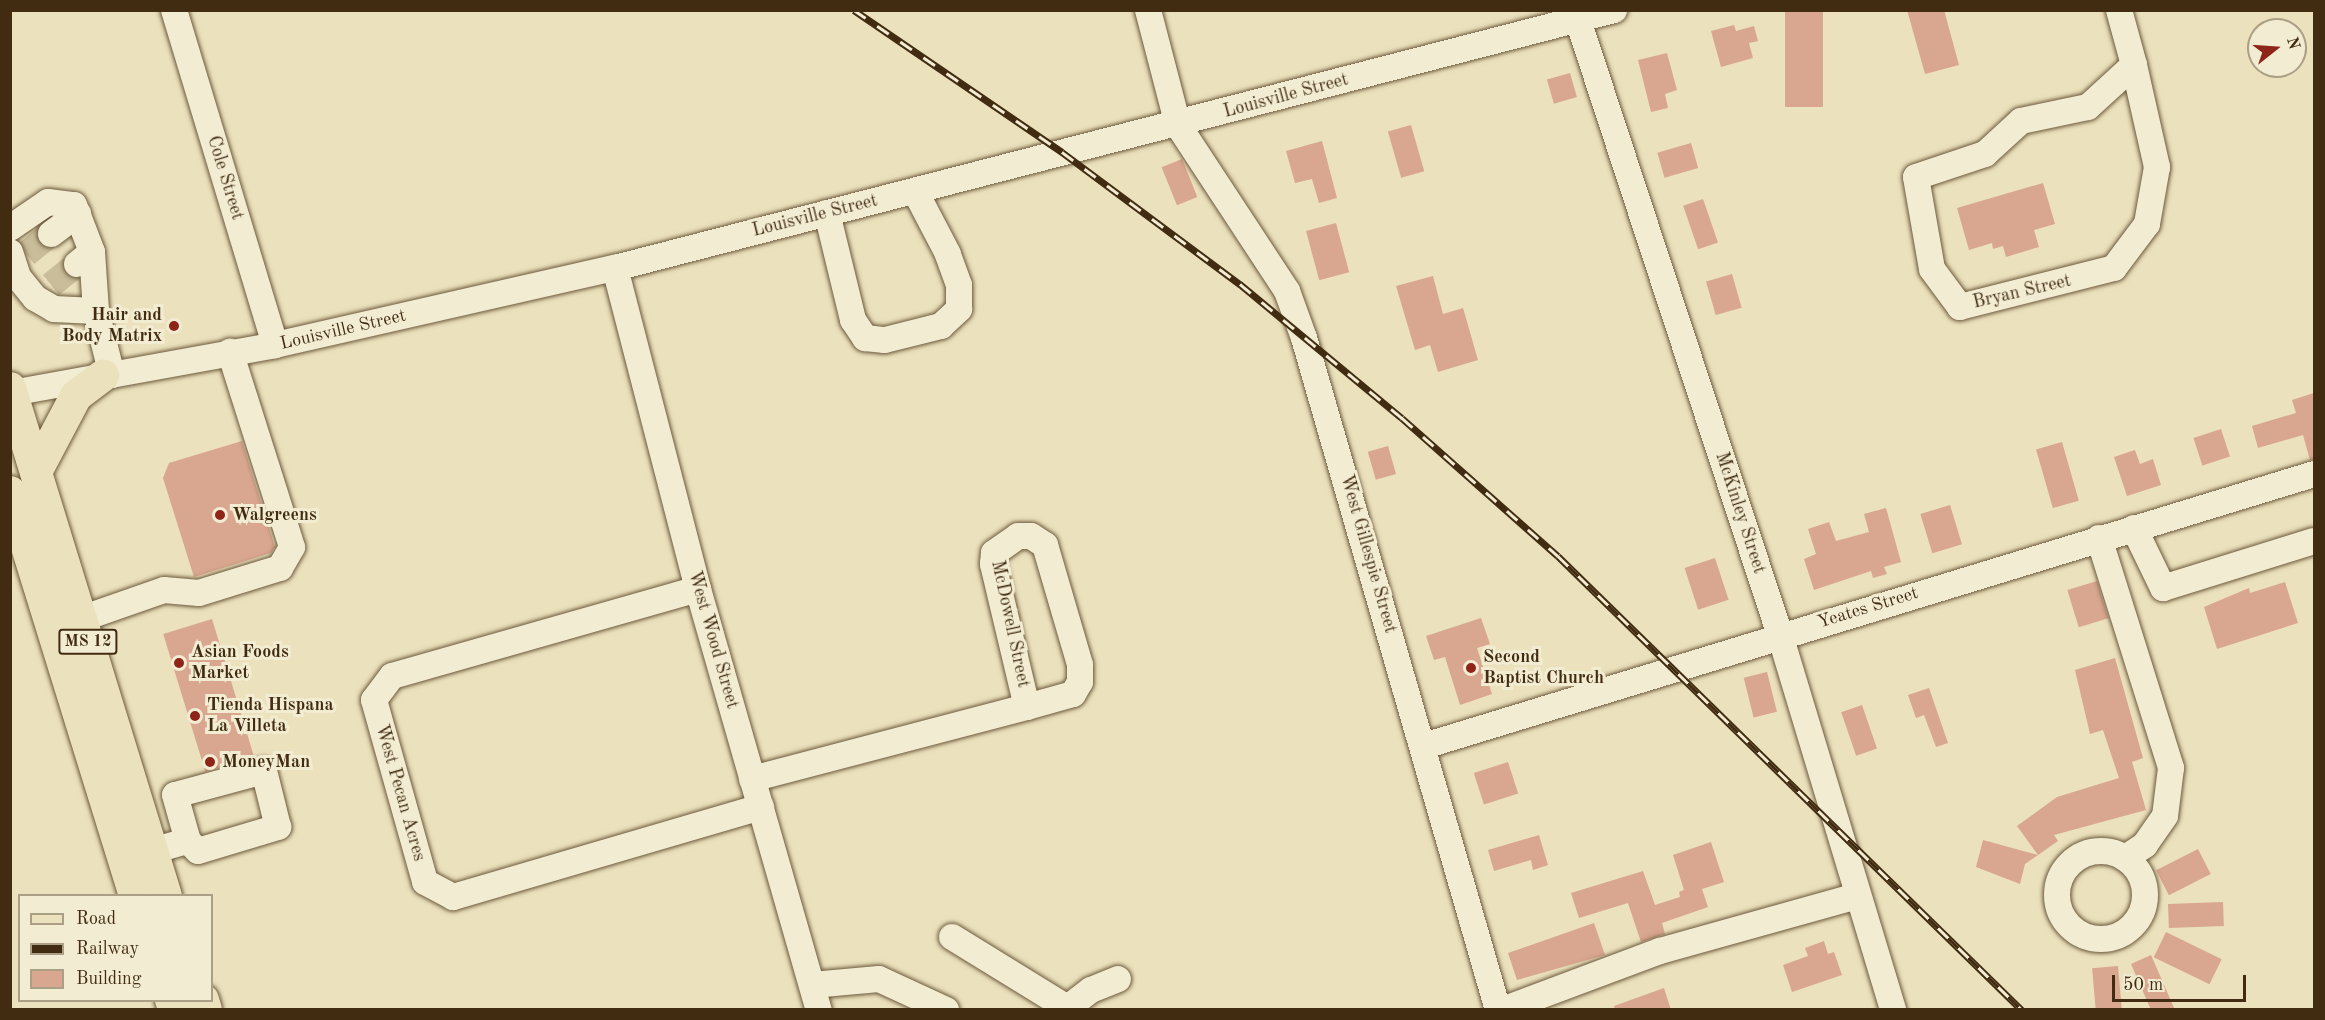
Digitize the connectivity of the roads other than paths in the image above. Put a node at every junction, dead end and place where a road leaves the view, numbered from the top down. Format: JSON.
{"nodes":[{"id":1,"x":174,"y":10,"type":"edge"},
{"id":2,"x":1148,"y":10,"type":"edge"},
{"id":3,"x":1614,"y":10,"type":"edge"},
{"id":4,"x":2119,"y":10,"type":"edge"},
{"id":5,"x":1578,"y":20,"type":"junction"},
{"id":6,"x":2134,"y":65,"type":"junction"},
{"id":7,"x":1178,"y":124,"type":"junction"},
{"id":8,"x":915,"y":191,"type":"junction"},
{"id":9,"x":828,"y":213,"type":"junction"},
{"id":10,"x":78,"y":214,"type":"junction"},
{"id":11,"x":10,"y":228,"type":"edge"},
{"id":12,"x":51,"y":234,"type":"tunnel mouth"},
{"id":13,"x":17,"y":256,"type":"edge"},
{"id":14,"x":615,"y":268,"type":"junction"},
{"id":15,"x":96,"y":310,"type":"junction"},
{"id":16,"x":275,"y":345,"type":"junction"},
{"id":17,"x":230,"y":352,"type":"junction"},
{"id":18,"x":107,"y":376,"type":"junction"},
{"id":19,"x":11,"y":391,"type":"edge"},
{"id":20,"x":36,"y":472,"type":"junction"},
{"id":21,"x":2314,"y":474,"type":"edge"},
{"id":22,"x":10,"y":492,"type":"edge"},
{"id":23,"x":2134,"y":528,"type":"junction"},
{"id":24,"x":2099,"y":538,"type":"junction"},
{"id":25,"x":2314,"y":541,"type":"edge"},
{"id":26,"x":698,"y":589,"type":"junction"},
{"id":27,"x":81,"y":619,"type":"junction"},
{"id":28,"x":1780,"y":634,"type":"junction"},
{"id":29,"x":1027,"y":707,"type":"junction"},
{"id":30,"x":1424,"y":746,"type":"junction"},
{"id":31,"x":753,"y":779,"type":"junction"},
{"id":32,"x":175,"y":800,"type":"junction"},
{"id":33,"x":761,"y":807,"type":"junction"},
{"id":34,"x":138,"y":810,"type":"junction"},
{"id":35,"x":188,"y":841,"type":"junction"},
{"id":36,"x":138,"y":857,"type":"junction"},
{"id":37,"x":2125,"y":858,"type":"dead end"},
{"id":38,"x":135,"y":894,"type":"edge"},
{"id":39,"x":154,"y":894,"type":"edge"},
{"id":40,"x":165,"y":894,"type":"edge"},
{"id":41,"x":1857,"y":896,"type":"junction"},
{"id":42,"x":952,"y":937,"type":"dead end"},
{"id":43,"x":1118,"y":979,"type":"dead end"},
{"id":44,"x":812,"y":985,"type":"junction"},
{"id":45,"x":1066,"y":1008,"type":"edge"},
{"id":46,"x":819,"y":1010,"type":"edge"},
{"id":47,"x":946,"y":1010,"type":"edge"},
{"id":48,"x":1500,"y":1010,"type":"edge"},
{"id":49,"x":1893,"y":1010,"type":"edge"}],
"edges":[{"from":1,"to":16,"type":"street","name":"Cole Street"},
{"from":2,"to":7,"type":"street","name":"West Gillespie Street"},
{"from":3,"to":5,"type":"street","name":"Louisville Street"},
{"from":4,"to":6,"type":"street","name":"Bryan Street"},
{"from":5,"to":7,"type":"street","name":"Louisville Street"},
{"from":5,"to":28,"type":"street","name":"McKinley Street"},
{"from":6,"to":6,"type":"street","name":"Bryan Street"},
{"from":7,"to":8,"type":"street","name":"Louisville Street"},
{"from":7,"to":30,"type":"street","name":"West Gillespie Street"},
{"from":8,"to":9,"type":"street","name":"Louisville Street"},
{"from":8,"to":9,"type":"street"},
{"from":9,"to":14,"type":"street","name":"Louisville Street"},
{"from":10,"to":11,"type":"street"},
{"from":10,"to":12,"type":"street"},
{"from":10,"to":15,"type":"street"},
{"from":13,"to":15,"type":"street"},
{"from":14,"to":16,"type":"street","name":"Louisville Street"},
{"from":14,"to":26,"type":"street","name":"West Wood Street"},
{"from":15,"to":18,"type":"street"},
{"from":16,"to":17,"type":"street","name":"Louisville Street"},
{"from":17,"to":18,"type":"street","name":"Louisville Street"},
{"from":17,"to":27,"type":"street"},
{"from":18,"to":19,"type":"street","name":"Louisville Street"},
{"from":18,"to":20,"type":"main road"},
{"from":19,"to":20,"type":"main road","number":"MS 12"},
{"from":20,"to":27,"type":"main road","number":"MS 12"},
{"from":21,"to":23,"type":"street","name":"Yeates Street"},
{"from":22,"to":36,"type":"main road","name":"MS 12","number":"MS 12"},
{"from":23,"to":24,"type":"street","name":"Yeates Street"},
{"from":23,"to":25,"type":"street"},
{"from":24,"to":28,"type":"street","name":"Yeates Street"},
{"from":24,"to":37,"type":"street"},
{"from":26,"to":31,"type":"street","name":"West Wood Street"},
{"from":26,"to":33,"type":"street","name":"West Pecan Acres"},
{"from":27,"to":34,"type":"main road","number":"MS 12"},
{"from":28,"to":30,"type":"street","name":"Yeates Street"},
{"from":28,"to":41,"type":"street","name":"McKinley Street"},
{"from":29,"to":29,"type":"street","name":"McDowell Street"},
{"from":29,"to":31,"type":"street","name":"McDowell Street"},
{"from":30,"to":48,"type":"street","name":"West Gillespie Street"},
{"from":31,"to":33,"type":"street","name":"West Wood Street"},
{"from":32,"to":34,"type":"street"},
{"from":32,"to":35,"type":"street"},
{"from":32,"to":35,"type":"street"},
{"from":33,"to":44,"type":"street","name":"West Wood Street"},
{"from":34,"to":36,"type":"main road","number":"MS 12"},
{"from":35,"to":36,"type":"street"},
{"from":36,"to":38,"type":"main road","number":"MS 12"},
{"from":36,"to":39,"type":"main road"},
{"from":36,"to":40,"type":"main road","number":"MS 12"},
{"from":41,"to":48,"type":"street"},
{"from":41,"to":49,"type":"street","name":"McKinley Street"},
{"from":42,"to":45,"type":"street"},
{"from":43,"to":45,"type":"street"},
{"from":44,"to":46,"type":"street","name":"West Wood Street"},
{"from":44,"to":47,"type":"street"}]}
